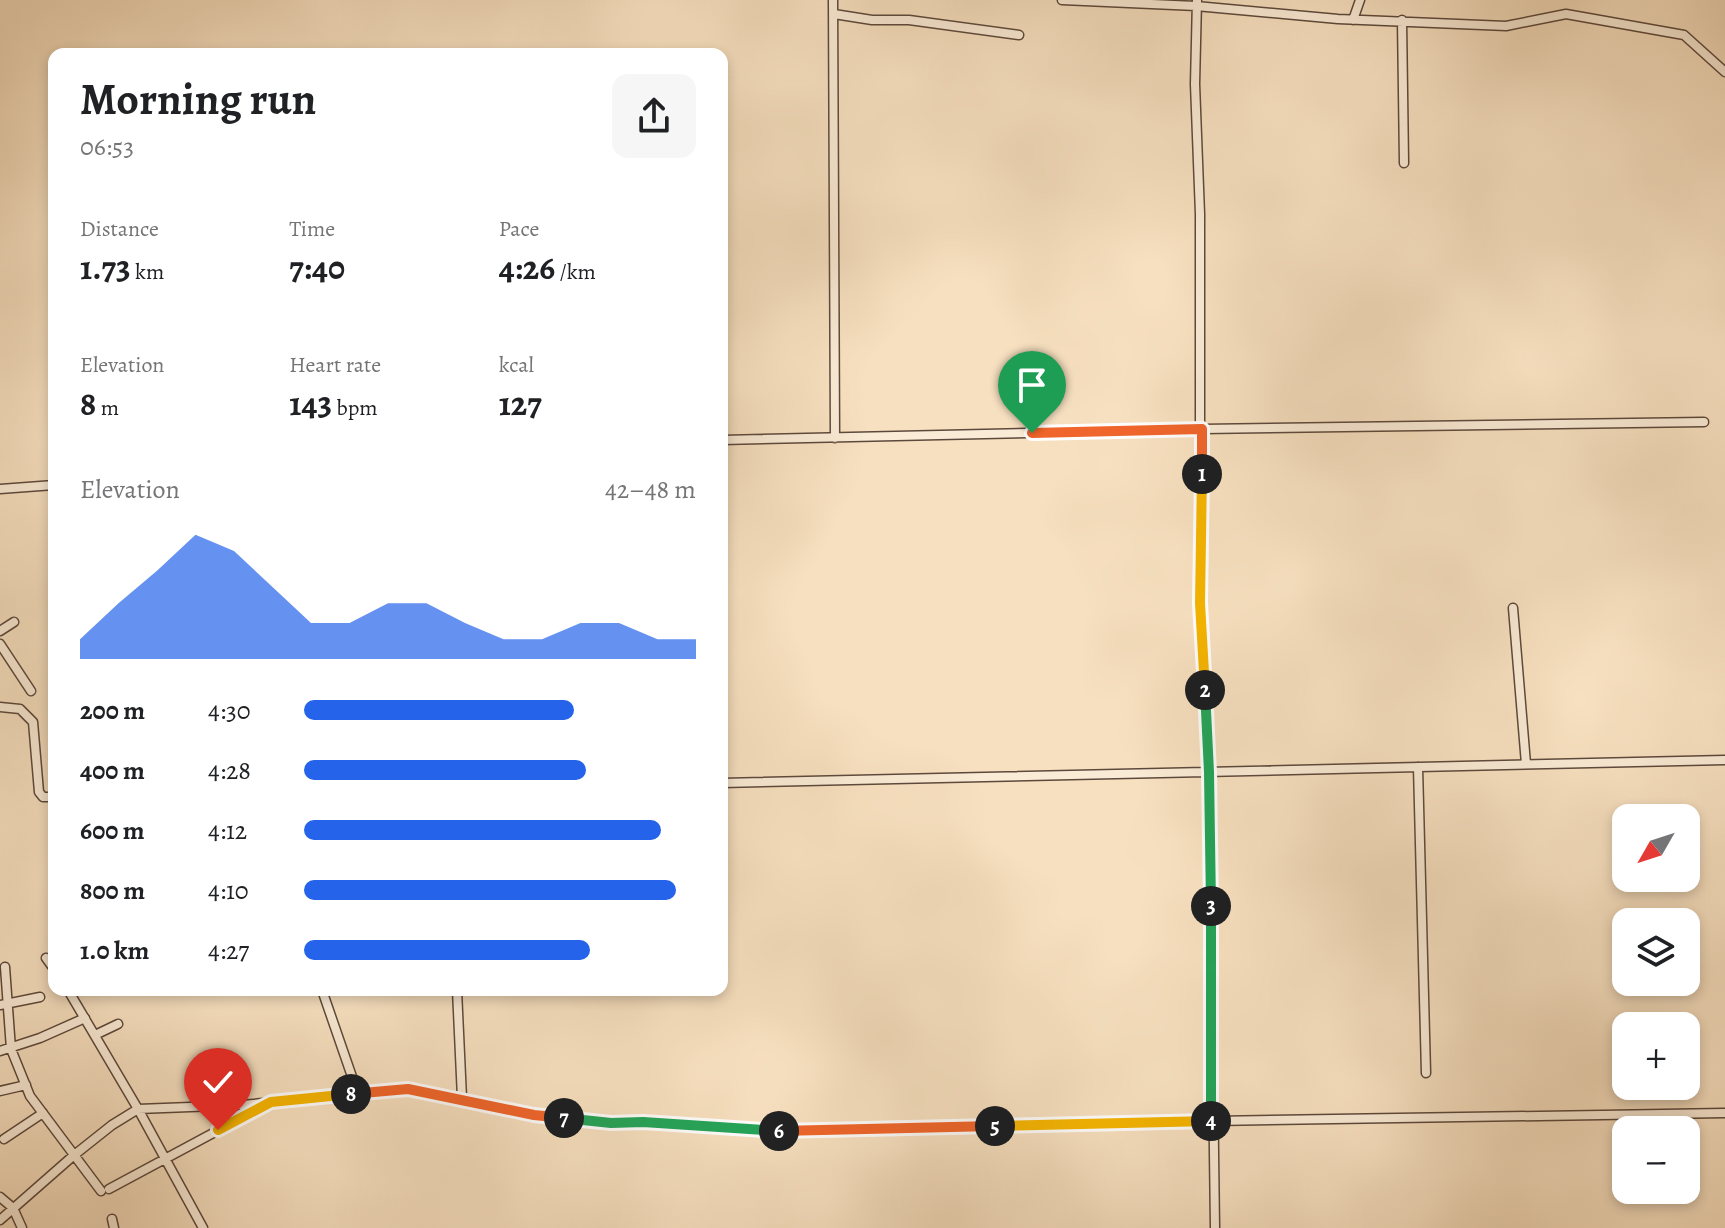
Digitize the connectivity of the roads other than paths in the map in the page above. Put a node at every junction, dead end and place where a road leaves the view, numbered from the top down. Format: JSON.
{"nodes":[{"id":1,"x":833,"y":0,"type":"edge"},
{"id":2,"x":1062,"y":0,"type":"edge"},
{"id":3,"x":1360,"y":0,"type":"edge"},
{"id":4,"x":1196,"y":3,"type":"edge"},
{"id":5,"x":834,"y":14,"type":"junction"},
{"id":6,"x":1353,"y":20,"type":"junction"},
{"id":7,"x":1402,"y":20,"type":"junction"},
{"id":8,"x":1019,"y":35,"type":"dead end"},
{"id":9,"x":1725,"y":72,"type":"edge"},
{"id":10,"x":1404,"y":163,"type":"dead end"},
{"id":11,"x":1704,"y":422,"type":"dead end"},
{"id":12,"x":1202,"y":429,"type":"junction"},
{"id":13,"x":835,"y":438,"type":"junction"},
{"id":14,"x":728,"y":440,"type":"edge"},
{"id":15,"x":48,"y":485,"type":"edge"},
{"id":16,"x":0,"y":489,"type":"edge"},
{"id":17,"x":1513,"y":608,"type":"dead end"},
{"id":18,"x":14,"y":622,"type":"dead end"},
{"id":19,"x":0,"y":631,"type":"edge"},
{"id":20,"x":0,"y":644,"type":"edge"},
{"id":21,"x":31,"y":691,"type":"dead end"},
{"id":22,"x":0,"y":707,"type":"edge"},
{"id":23,"x":1725,"y":760,"type":"edge"},
{"id":24,"x":1526,"y":764,"type":"junction"},
{"id":25,"x":1418,"y":767,"type":"junction"},
{"id":26,"x":1209,"y":772,"type":"junction"},
{"id":27,"x":728,"y":783,"type":"edge"},
{"id":28,"x":48,"y":797,"type":"edge"},
{"id":29,"x":46,"y":958,"type":"dead end"},
{"id":30,"x":48,"y":961,"type":"edge"},
{"id":31,"x":5,"y":967,"type":"dead end"},
{"id":32,"x":72,"y":996,"type":"edge"},
{"id":33,"x":324,"y":996,"type":"edge"},
{"id":34,"x":457,"y":996,"type":"edge"},
{"id":35,"x":40,"y":997,"type":"dead end"},
{"id":36,"x":4,"y":1004,"type":"edge"},
{"id":37,"x":85,"y":1018,"type":"junction"},
{"id":38,"x":118,"y":1024,"type":"dead end"},
{"id":39,"x":95,"y":1035,"type":"junction"},
{"id":40,"x":11,"y":1049,"type":"junction"},
{"id":41,"x":0,"y":1051,"type":"edge"},
{"id":42,"x":1426,"y":1073,"type":"dead end"},
{"id":43,"x":26,"y":1085,"type":"junction"},
{"id":44,"x":0,"y":1091,"type":"edge"},
{"id":45,"x":358,"y":1094,"type":"junction"},
{"id":46,"x":462,"y":1098,"type":"junction"},
{"id":47,"x":271,"y":1102,"type":"junction"},
{"id":48,"x":138,"y":1109,"type":"junction"},
{"id":49,"x":43,"y":1113,"type":"junction"},
{"id":50,"x":1725,"y":1113,"type":"edge"},
{"id":51,"x":1213,"y":1121,"type":"junction"},
{"id":52,"x":4,"y":1139,"type":"dead end"},
{"id":53,"x":73,"y":1156,"type":"junction"},
{"id":54,"x":164,"y":1158,"type":"junction"},
{"id":55,"x":0,"y":1197,"type":"edge"},
{"id":56,"x":13,"y":1208,"type":"junction"},
{"id":57,"x":0,"y":1220,"type":"edge"},
{"id":58,"x":22,"y":1228,"type":"edge"},
{"id":59,"x":203,"y":1228,"type":"edge"},
{"id":60,"x":1215,"y":1228,"type":"edge"}],
"edges":[{"from":1,"to":5,"type":"street"},
{"from":2,"to":4,"type":"street"},
{"from":3,"to":6,"type":"street"},
{"from":4,"to":6,"type":"street"},
{"from":4,"to":12,"type":"street"},
{"from":5,"to":8,"type":"street"},
{"from":5,"to":13,"type":"street"},
{"from":6,"to":7,"type":"street"},
{"from":7,"to":9,"type":"street"},
{"from":7,"to":10,"type":"street"},
{"from":11,"to":12,"type":"street"},
{"from":12,"to":13,"type":"street"},
{"from":12,"to":26,"type":"street"},
{"from":13,"to":14,"type":"street"},
{"from":15,"to":16,"type":"street"},
{"from":17,"to":24,"type":"street"},
{"from":18,"to":19,"type":"street"},
{"from":20,"to":21,"type":"street"},
{"from":22,"to":28,"type":"street"},
{"from":23,"to":24,"type":"street"},
{"from":24,"to":25,"type":"street"},
{"from":25,"to":26,"type":"street"},
{"from":25,"to":42,"type":"street"},
{"from":26,"to":27,"type":"street"},
{"from":26,"to":51,"type":"street"},
{"from":29,"to":30,"type":"street"},
{"from":31,"to":36,"type":"street"},
{"from":32,"to":37,"type":"street"},
{"from":33,"to":45,"type":"street"},
{"from":34,"to":46,"type":"street"},
{"from":35,"to":36,"type":"street"},
{"from":36,"to":40,"type":"street"},
{"from":37,"to":39,"type":"street"},
{"from":37,"to":40,"type":"street"},
{"from":38,"to":39,"type":"street"},
{"from":39,"to":48,"type":"street"},
{"from":40,"to":41,"type":"street"},
{"from":40,"to":43,"type":"street"},
{"from":43,"to":44,"type":"street"},
{"from":43,"to":49,"type":"street"},
{"from":45,"to":46,"type":"street"},
{"from":45,"to":47,"type":"street"},
{"from":46,"to":51,"type":"street"},
{"from":47,"to":48,"type":"street"},
{"from":47,"to":54,"type":"street"},
{"from":48,"to":53,"type":"street"},
{"from":48,"to":54,"type":"street"},
{"from":49,"to":52,"type":"street"},
{"from":49,"to":53,"type":"street"},
{"from":50,"to":51,"type":"street"},
{"from":51,"to":60,"type":"street"},
{"from":53,"to":54,"type":"street"},
{"from":53,"to":56,"type":"street"},
{"from":54,"to":59,"type":"street"},
{"from":55,"to":56,"type":"street"},
{"from":56,"to":57,"type":"street"},
{"from":56,"to":58,"type":"street"}]}
